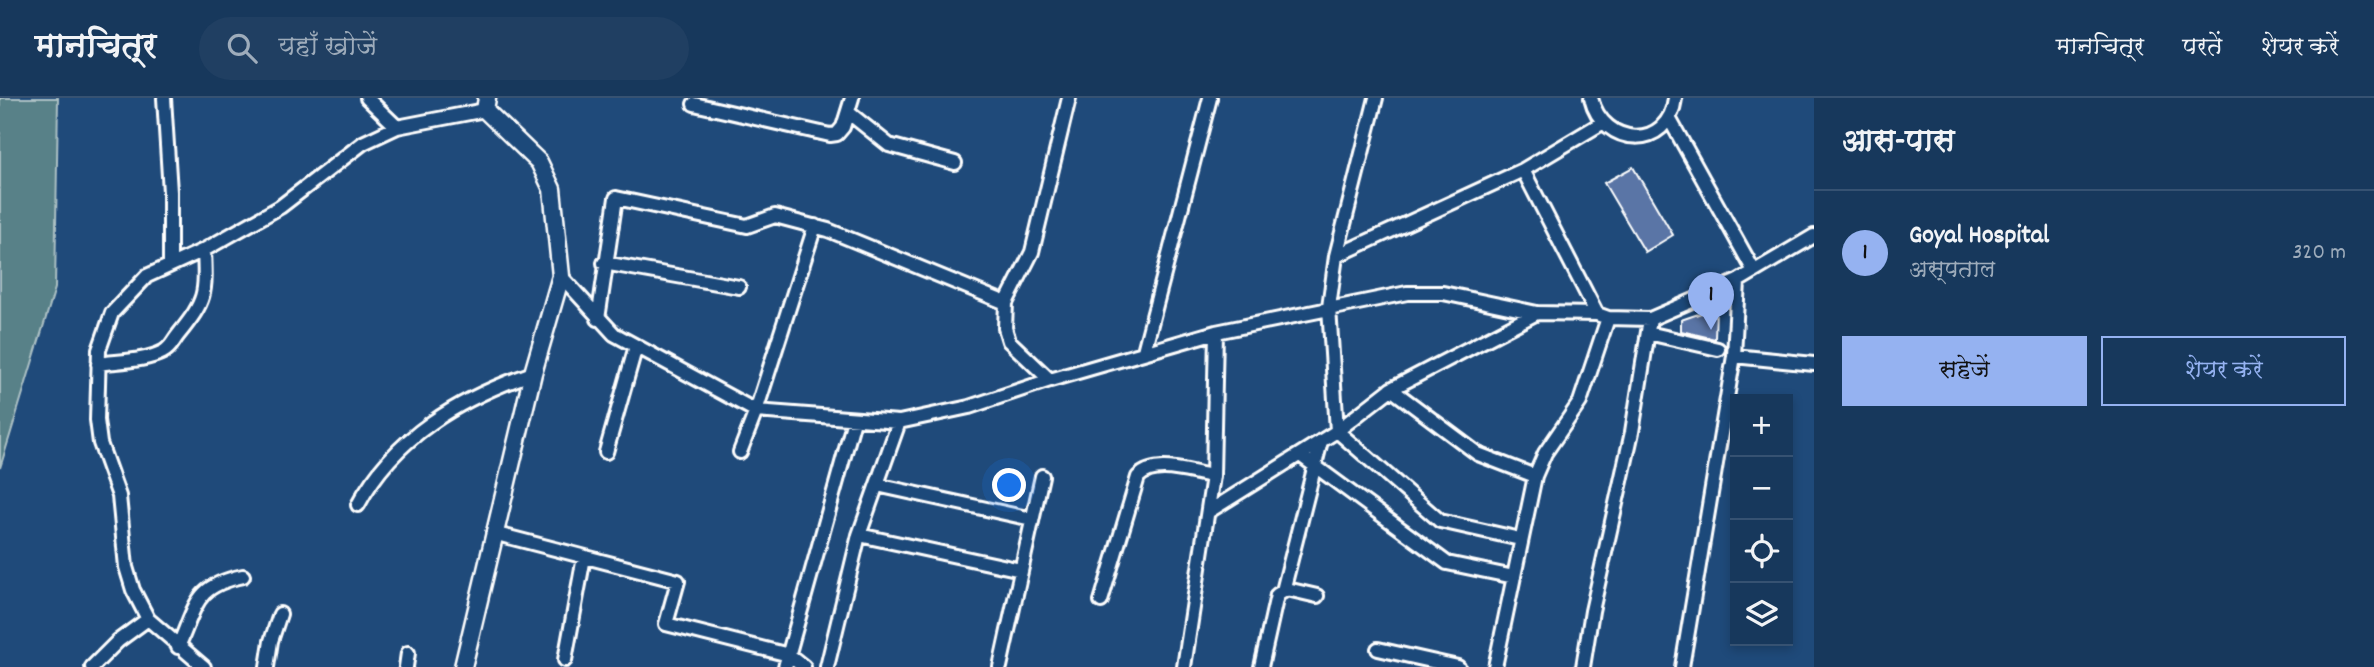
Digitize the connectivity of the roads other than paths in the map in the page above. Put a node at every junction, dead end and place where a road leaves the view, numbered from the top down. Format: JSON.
{"nodes":[{"id":1,"x":163,"y":98,"type":"edge"},
{"id":2,"x":367,"y":98,"type":"edge"},
{"id":3,"x":852,"y":98,"type":"edge"},
{"id":4,"x":1069,"y":98,"type":"edge"},
{"id":5,"x":1210,"y":98,"type":"edge"},
{"id":6,"x":1376,"y":98,"type":"edge"},
{"id":7,"x":1591,"y":98,"type":"edge"},
{"id":8,"x":1675,"y":98,"type":"edge"},
{"id":9,"x":486,"y":104,"type":"edge"},
{"id":10,"x":694,"y":104,"type":"dead end"},
{"id":11,"x":849,"y":113,"type":"junction"},
{"id":12,"x":1669,"y":118,"type":"junction"},
{"id":13,"x":1602,"y":123,"type":"junction"},
{"id":14,"x":397,"y":127,"type":"junction"},
{"id":15,"x":955,"y":163,"type":"dead end"},
{"id":16,"x":1523,"y":170,"type":"junction"},
{"id":17,"x":815,"y":226,"type":"junction"},
{"id":18,"x":1814,"y":236,"type":"edge"},
{"id":19,"x":204,"y":250,"type":"junction"},
{"id":20,"x":1336,"y":256,"type":"junction"},
{"id":21,"x":604,"y":263,"type":"junction"},
{"id":22,"x":170,"y":265,"type":"junction"},
{"id":23,"x":1754,"y":271,"type":"junction"},
{"id":24,"x":561,"y":276,"type":"junction"},
{"id":25,"x":1738,"y":281,"type":"junction"},
{"id":26,"x":739,"y":287,"type":"dead end"},
{"id":27,"x":1006,"y":303,"type":"junction"},
{"id":28,"x":1329,"y":307,"type":"junction"},
{"id":29,"x":1537,"y":313,"type":"junction"},
{"id":30,"x":1602,"y":316,"type":"junction"},
{"id":31,"x":598,"y":318,"type":"junction"},
{"id":32,"x":1650,"y":319,"type":"junction"},
{"id":33,"x":1216,"y":332,"type":"junction"},
{"id":34,"x":1648,"y":333,"type":"junction"},
{"id":35,"x":636,"y":346,"type":"junction"},
{"id":36,"x":1717,"y":349,"type":"dead end"},
{"id":37,"x":1143,"y":351,"type":"junction"},
{"id":38,"x":1734,"y":356,"type":"junction"},
{"id":39,"x":98,"y":364,"type":"junction"},
{"id":40,"x":1814,"y":364,"type":"edge"},
{"id":41,"x":533,"y":373,"type":"junction"},
{"id":42,"x":1051,"y":380,"type":"junction"},
{"id":43,"x":1391,"y":389,"type":"junction"},
{"id":44,"x":756,"y":411,"type":"junction"},
{"id":45,"x":854,"y":420,"type":"junction"},
{"id":46,"x":899,"y":422,"type":"junction"},
{"id":47,"x":1337,"y":431,"type":"junction"},
{"id":48,"x":1321,"y":442,"type":"junction"},
{"id":49,"x":606,"y":452,"type":"dead end"},
{"id":50,"x":740,"y":452,"type":"dead end"},
{"id":51,"x":1300,"y":455,"type":"junction"},
{"id":52,"x":1315,"y":466,"type":"junction"},
{"id":53,"x":1042,"y":476,"type":"dead end"},
{"id":54,"x":1535,"y":476,"type":"junction"},
{"id":55,"x":1213,"y":477,"type":"junction"},
{"id":56,"x":877,"y":485,"type":"junction"},
{"id":57,"x":358,"y":505,"type":"dead end"},
{"id":58,"x":1208,"y":512,"type":"junction"},
{"id":59,"x":1032,"y":519,"type":"junction"},
{"id":60,"x":493,"y":533,"type":"junction"},
{"id":61,"x":859,"y":535,"type":"junction"},
{"id":62,"x":1520,"y":539,"type":"junction"},
{"id":63,"x":584,"y":557,"type":"junction"},
{"id":64,"x":1021,"y":570,"type":"junction"},
{"id":65,"x":243,"y":576,"type":"dead end"},
{"id":66,"x":1514,"y":577,"type":"junction"},
{"id":67,"x":1283,"y":591,"type":"junction"},
{"id":68,"x":1317,"y":596,"type":"dead end"},
{"id":69,"x":1101,"y":601,"type":"dead end"},
{"id":70,"x":280,"y":614,"type":"dead end"},
{"id":71,"x":148,"y":619,"type":"junction"},
{"id":72,"x":178,"y":647,"type":"junction"},
{"id":73,"x":1378,"y":649,"type":"dead end"},
{"id":74,"x":408,"y":653,"type":"dead end"},
{"id":75,"x":565,"y":660,"type":"dead end"},
{"id":76,"x":787,"y":661,"type":"edge"},
{"id":77,"x":92,"y":667,"type":"edge"},
{"id":78,"x":204,"y":667,"type":"edge"},
{"id":79,"x":267,"y":667,"type":"edge"},
{"id":80,"x":406,"y":667,"type":"edge"},
{"id":81,"x":463,"y":667,"type":"edge"},
{"id":82,"x":804,"y":667,"type":"edge"},
{"id":83,"x":827,"y":667,"type":"edge"},
{"id":84,"x":1000,"y":667,"type":"edge"},
{"id":85,"x":1184,"y":667,"type":"edge"},
{"id":86,"x":1261,"y":667,"type":"edge"},
{"id":87,"x":1458,"y":667,"type":"edge"},
{"id":88,"x":1494,"y":667,"type":"edge"},
{"id":89,"x":1583,"y":667,"type":"edge"},
{"id":90,"x":1682,"y":667,"type":"edge"}],
"edges":[{"from":1,"to":22,"type":"street"},
{"from":2,"to":14,"type":"street"},
{"from":3,"to":11,"type":"street"},
{"from":4,"to":27,"type":"street"},
{"from":5,"to":37,"type":"street"},
{"from":6,"to":20,"type":"street"},
{"from":7,"to":13,"type":"street"},
{"from":8,"to":12,"type":"street"},
{"from":9,"to":14,"type":"street"},
{"from":9,"to":24,"type":"street"},
{"from":10,"to":11,"type":"street"},
{"from":11,"to":15,"type":"street"},
{"from":12,"to":13,"type":"street"},
{"from":12,"to":23,"type":"street"},
{"from":13,"to":16,"type":"street"},
{"from":14,"to":19,"type":"street"},
{"from":16,"to":20,"type":"street"},
{"from":16,"to":30,"type":"street"},
{"from":17,"to":21,"type":"street"},
{"from":17,"to":27,"type":"street"},
{"from":17,"to":44,"type":"street"},
{"from":18,"to":23,"type":"street"},
{"from":19,"to":22,"type":"street"},
{"from":19,"to":39,"type":"street"},
{"from":20,"to":28,"type":"street"},
{"from":21,"to":26,"type":"street"},
{"from":21,"to":31,"type":"street"},
{"from":22,"to":39,"type":"street"},
{"from":23,"to":25,"type":"street"},
{"from":24,"to":31,"type":"street"},
{"from":24,"to":41,"type":"street"},
{"from":25,"to":32,"type":"street"},
{"from":25,"to":38,"type":"street"},
{"from":27,"to":42,"type":"street"},
{"from":28,"to":29,"type":"street"},
{"from":28,"to":33,"type":"street"},
{"from":28,"to":47,"type":"street"},
{"from":29,"to":30,"type":"street"},
{"from":29,"to":43,"type":"street"},
{"from":30,"to":32,"type":"street"},
{"from":30,"to":54,"type":"street"},
{"from":31,"to":35,"type":"street"},
{"from":32,"to":34,"type":"street"},
{"from":33,"to":37,"type":"street"},
{"from":33,"to":55,"type":"street"},
{"from":34,"to":36,"type":"street"},
{"from":34,"to":89,"type":"street"},
{"from":35,"to":44,"type":"street"},
{"from":35,"to":49,"type":"street"},
{"from":37,"to":42,"type":"street"},
{"from":38,"to":40,"type":"street"},
{"from":38,"to":90,"type":"street"},
{"from":39,"to":71,"type":"street"},
{"from":41,"to":57,"type":"street"},
{"from":41,"to":60,"type":"street"},
{"from":42,"to":46,"type":"street"},
{"from":43,"to":47,"type":"street"},
{"from":43,"to":54,"type":"street"},
{"from":44,"to":45,"type":"street"},
{"from":44,"to":50,"type":"street"},
{"from":45,"to":46,"type":"street"},
{"from":45,"to":76,"type":"street"},
{"from":46,"to":56,"type":"street"},
{"from":47,"to":48,"type":"street"},
{"from":47,"to":62,"type":"street"},
{"from":48,"to":51,"type":"street"},
{"from":48,"to":52,"type":"street"},
{"from":51,"to":52,"type":"street"},
{"from":51,"to":58,"type":"street"},
{"from":52,"to":66,"type":"street"},
{"from":52,"to":67,"type":"street"},
{"from":53,"to":59,"type":"street"},
{"from":54,"to":62,"type":"street"},
{"from":55,"to":58,"type":"street"},
{"from":55,"to":69,"type":"street"},
{"from":56,"to":59,"type":"street"},
{"from":56,"to":61,"type":"street"},
{"from":58,"to":85,"type":"street"},
{"from":59,"to":64,"type":"street"},
{"from":60,"to":63,"type":"street"},
{"from":60,"to":81,"type":"street"},
{"from":61,"to":64,"type":"street"},
{"from":61,"to":83,"type":"street"},
{"from":62,"to":66,"type":"street"},
{"from":63,"to":75,"type":"street"},
{"from":63,"to":76,"type":"street"},
{"from":64,"to":84,"type":"street"},
{"from":65,"to":72,"type":"street"},
{"from":66,"to":88,"type":"street"},
{"from":67,"to":68,"type":"street"},
{"from":67,"to":86,"type":"street"},
{"from":70,"to":79,"type":"street"},
{"from":71,"to":72,"type":"street"},
{"from":71,"to":77,"type":"street"},
{"from":72,"to":78,"type":"street"},
{"from":73,"to":87,"type":"street"},
{"from":74,"to":80,"type":"street"},
{"from":76,"to":82,"type":"street"}]}
